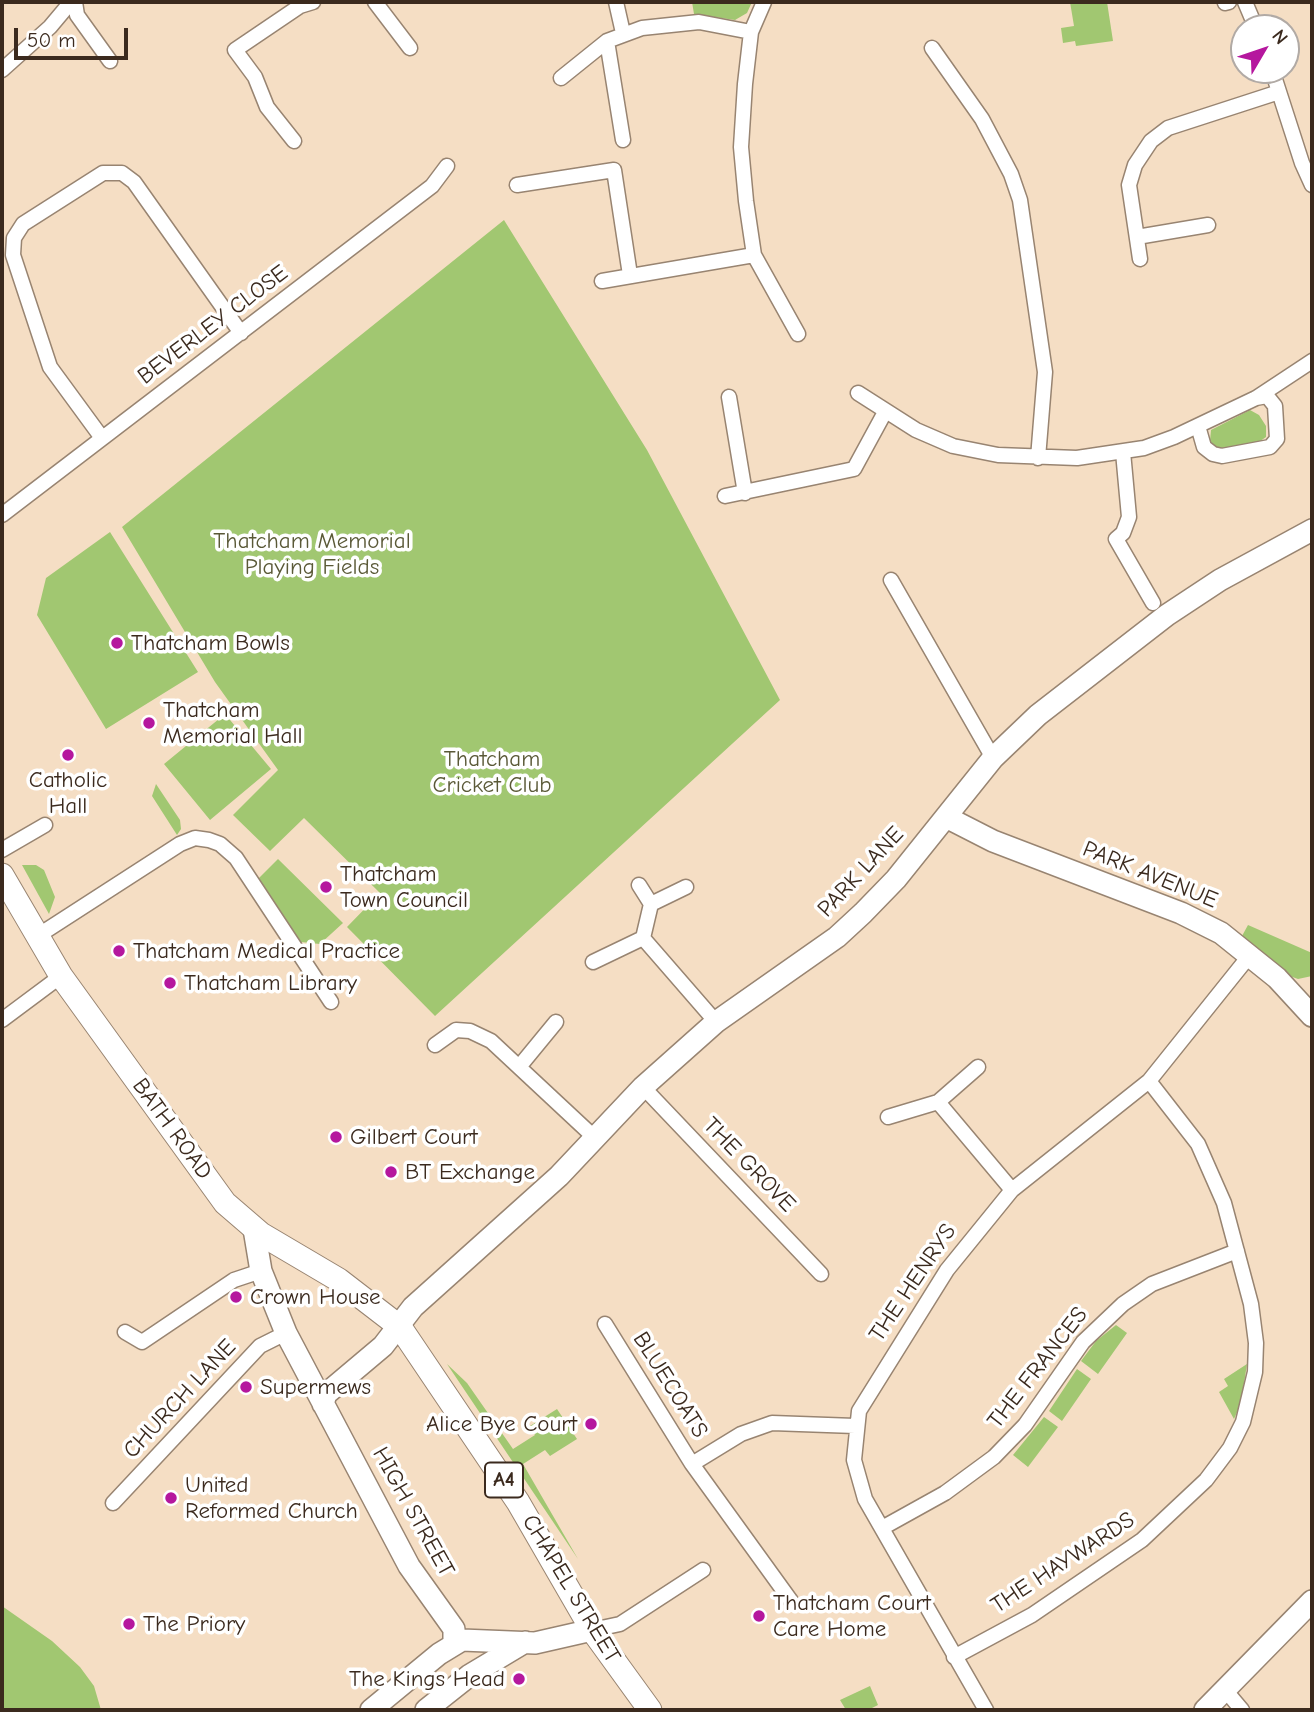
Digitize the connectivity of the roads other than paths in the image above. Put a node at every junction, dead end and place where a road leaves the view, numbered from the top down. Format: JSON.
{"nodes":[{"id":1,"x":73,"y":2,"type":"edge"},
{"id":2,"x":313,"y":2,"type":"edge"},
{"id":3,"x":375,"y":2,"type":"edge"},
{"id":4,"x":616,"y":2,"type":"edge"},
{"id":5,"x":764,"y":2,"type":"edge"},
{"id":6,"x":751,"y":32,"type":"junction"},
{"id":7,"x":623,"y":33,"type":"junction"},
{"id":8,"x":607,"y":41,"type":"junction"},
{"id":9,"x":410,"y":48,"type":"dead end"},
{"id":10,"x":932,"y":48,"type":"dead end"},
{"id":11,"x":110,"y":61,"type":"dead end"},
{"id":12,"x":2,"y":70,"type":"edge"},
{"id":13,"x":561,"y":78,"type":"dead end"},
{"id":14,"x":1276,"y":84,"type":"edge"},
{"id":15,"x":1279,"y":92,"type":"junction"},
{"id":16,"x":623,"y":140,"type":"dead end"},
{"id":17,"x":294,"y":141,"type":"dead end"},
{"id":18,"x":447,"y":166,"type":"dead end"},
{"id":19,"x":517,"y":185,"type":"dead end"},
{"id":20,"x":1312,"y":185,"type":"edge"},
{"id":21,"x":1208,"y":225,"type":"dead end"},
{"id":22,"x":1138,"y":236,"type":"junction"},
{"id":23,"x":754,"y":255,"type":"junction"},
{"id":24,"x":1140,"y":259,"type":"dead end"},
{"id":25,"x":630,"y":275,"type":"junction"},
{"id":26,"x":602,"y":281,"type":"dead end"},
{"id":27,"x":241,"y":333,"type":"junction"},
{"id":28,"x":798,"y":334,"type":"dead end"},
{"id":29,"x":1311,"y":362,"type":"edge"},
{"id":30,"x":1312,"y":378,"type":"edge"},
{"id":31,"x":858,"y":393,"type":"dead end"},
{"id":32,"x":729,"y":397,"type":"dead end"},
{"id":33,"x":1256,"y":398,"type":"junction"},
{"id":34,"x":885,"y":412,"type":"junction"},
{"id":35,"x":1198,"y":426,"type":"junction"},
{"id":36,"x":102,"y":439,"type":"junction"},
{"id":37,"x":1122,"y":452,"type":"junction"},
{"id":38,"x":1038,"y":458,"type":"junction"},
{"id":39,"x":745,"y":494,"type":"junction"},
{"id":40,"x":725,"y":496,"type":"dead end"},
{"id":41,"x":2,"y":515,"type":"edge"},
{"id":42,"x":1312,"y":530,"type":"edge"},
{"id":43,"x":891,"y":580,"type":"dead end"},
{"id":44,"x":1153,"y":603,"type":"dead end"},
{"id":45,"x":993,"y":758,"type":"junction"},
{"id":46,"x":946,"y":817,"type":"junction"},
{"id":47,"x":45,"y":825,"type":"dead end"},
{"id":48,"x":2,"y":850,"type":"edge"},
{"id":49,"x":2,"y":875,"type":"edge"},
{"id":50,"x":639,"y":885,"type":"dead end"},
{"id":51,"x":685,"y":887,"type":"dead end"},
{"id":52,"x":651,"y":904,"type":"junction"},
{"id":53,"x":36,"y":937,"type":"junction"},
{"id":54,"x":643,"y":937,"type":"junction"},
{"id":55,"x":1250,"y":955,"type":"junction"},
{"id":56,"x":593,"y":961,"type":"dead end"},
{"id":57,"x":61,"y":976,"type":"junction"},
{"id":58,"x":331,"y":1002,"type":"dead end"},
{"id":59,"x":1312,"y":1016,"type":"edge"},
{"id":60,"x":2,"y":1020,"type":"edge"},
{"id":61,"x":556,"y":1022,"type":"dead end"},
{"id":62,"x":716,"y":1022,"type":"junction"},
{"id":63,"x":435,"y":1045,"type":"dead end"},
{"id":64,"x":519,"y":1067,"type":"junction"},
{"id":65,"x":978,"y":1068,"type":"dead end"},
{"id":66,"x":1149,"y":1081,"type":"junction"},
{"id":67,"x":643,"y":1087,"type":"junction"},
{"id":68,"x":938,"y":1102,"type":"junction"},
{"id":69,"x":888,"y":1116,"type":"dead end"},
{"id":70,"x":595,"y":1138,"type":"junction"},
{"id":71,"x":1012,"y":1190,"type":"junction"},
{"id":72,"x":254,"y":1229,"type":"junction"},
{"id":73,"x":1237,"y":1251,"type":"junction"},
{"id":74,"x":261,"y":1271,"type":"junction"},
{"id":75,"x":821,"y":1273,"type":"dead end"},
{"id":76,"x":606,"y":1324,"type":"dead end"},
{"id":77,"x":400,"y":1327,"type":"junction"},
{"id":78,"x":125,"y":1332,"type":"dead end"},
{"id":79,"x":286,"y":1333,"type":"junction"},
{"id":80,"x":306,"y":1370,"type":"junction"},
{"id":81,"x":335,"y":1387,"type":"junction"},
{"id":82,"x":323,"y":1404,"type":"junction"},
{"id":83,"x":855,"y":1426,"type":"junction"},
{"id":84,"x":692,"y":1465,"type":"junction"},
{"id":85,"x":113,"y":1503,"type":"dead end"},
{"id":86,"x":882,"y":1528,"type":"junction"},
{"id":87,"x":703,"y":1570,"type":"dead end"},
{"id":88,"x":791,"y":1601,"type":"dead end"},
{"id":89,"x":1312,"y":1601,"type":"edge"},
{"id":90,"x":592,"y":1630,"type":"junction"},
{"id":91,"x":525,"y":1642,"type":"junction"},
{"id":92,"x":454,"y":1643,"type":"junction"},
{"id":93,"x":954,"y":1657,"type":"junction"},
{"id":94,"x":1226,"y":1691,"type":"junction"},
{"id":95,"x":371,"y":1710,"type":"edge"},
{"id":96,"x":426,"y":1710,"type":"edge"},
{"id":97,"x":650,"y":1710,"type":"edge"},
{"id":98,"x":986,"y":1710,"type":"edge"},
{"id":99,"x":1205,"y":1710,"type":"edge"},
{"id":100,"x":1242,"y":1710,"type":"edge"}],
"edges":[{"from":1,"to":11,"type":"street"},
{"from":1,"to":12,"type":"street"},
{"from":2,"to":17,"type":"street"},
{"from":3,"to":9,"type":"street"},
{"from":4,"to":7,"type":"street"},
{"from":5,"to":6,"type":"street"},
{"from":6,"to":7,"type":"street"},
{"from":6,"to":23,"type":"street"},
{"from":7,"to":8,"type":"street"},
{"from":8,"to":13,"type":"street"},
{"from":8,"to":16,"type":"street"},
{"from":10,"to":38,"type":"street"},
{"from":14,"to":15,"type":"street"},
{"from":15,"to":20,"type":"street"},
{"from":15,"to":22,"type":"street"},
{"from":18,"to":27,"type":"street","name":"BEVERLEY CLOSE"},
{"from":19,"to":25,"type":"street"},
{"from":21,"to":22,"type":"street"},
{"from":22,"to":24,"type":"street"},
{"from":23,"to":25,"type":"street"},
{"from":23,"to":28,"type":"street"},
{"from":25,"to":26,"type":"street"},
{"from":27,"to":36,"type":"street","name":"BEVERLEY CLOSE"},
{"from":27,"to":36,"type":"street"},
{"from":29,"to":30,"type":"street"},
{"from":29,"to":33,"type":"street"},
{"from":31,"to":34,"type":"street"},
{"from":32,"to":39,"type":"street"},
{"from":33,"to":35,"type":"street"},
{"from":33,"to":35,"type":"street"},
{"from":34,"to":38,"type":"street"},
{"from":34,"to":39,"type":"street"},
{"from":35,"to":37,"type":"street"},
{"from":36,"to":41,"type":"street","name":"BEVERLEY CLOSE"},
{"from":37,"to":38,"type":"street"},
{"from":37,"to":44,"type":"street"},
{"from":39,"to":40,"type":"street"},
{"from":42,"to":45,"type":"street","name":"PARK LANE"},
{"from":43,"to":45,"type":"street"},
{"from":45,"to":46,"type":"street","name":"PARK LANE"},
{"from":46,"to":55,"type":"street","name":"PARK AVENUE"},
{"from":46,"to":62,"type":"street","name":"PARK LANE"},
{"from":47,"to":48,"type":"street"},
{"from":49,"to":53,"type":"main road","name":"BATH ROAD","number":"A4"},
{"from":50,"to":52,"type":"street"},
{"from":51,"to":52,"type":"street"},
{"from":52,"to":54,"type":"street"},
{"from":53,"to":57,"type":"main road","name":"BATH ROAD","number":"A4"},
{"from":53,"to":58,"type":"street"},
{"from":54,"to":56,"type":"street"},
{"from":54,"to":62,"type":"street"},
{"from":55,"to":59,"type":"street","name":"PARK AVENUE"},
{"from":55,"to":66,"type":"street","name":"THE HENRYS"},
{"from":57,"to":60,"type":"street"},
{"from":57,"to":72,"type":"main road","name":"BATH ROAD","number":"A4"},
{"from":61,"to":64,"type":"street"},
{"from":62,"to":67,"type":"street","name":"PARK LANE"},
{"from":63,"to":64,"type":"street"},
{"from":64,"to":70,"type":"street"},
{"from":65,"to":68,"type":"street"},
{"from":66,"to":71,"type":"street","name":"THE HENRYS"},
{"from":66,"to":73,"type":"street","name":"THE HAYWARDS"},
{"from":67,"to":70,"type":"street","name":"PARK LANE"},
{"from":67,"to":75,"type":"street","name":"THE GROVE"},
{"from":68,"to":69,"type":"street"},
{"from":68,"to":71,"type":"street"},
{"from":70,"to":77,"type":"street","name":"PARK LANE"},
{"from":71,"to":83,"type":"street","name":"THE HENRYS"},
{"from":72,"to":74,"type":"street","name":"HIGH STREET"},
{"from":72,"to":77,"type":"main road","name":"BATH ROAD","number":"A4"},
{"from":73,"to":86,"type":"street","name":"THE FRANCES"},
{"from":73,"to":93,"type":"street","name":"THE HAYWARDS"},
{"from":74,"to":78,"type":"street"},
{"from":74,"to":79,"type":"street","name":"HIGH STREET"},
{"from":76,"to":84,"type":"street","name":"BLUECOATS"},
{"from":77,"to":81,"type":"street"},
{"from":77,"to":90,"type":"main road","name":"CHAPEL STREET","number":"A4"},
{"from":79,"to":80,"type":"street","name":"HIGH STREET"},
{"from":79,"to":85,"type":"street","name":"CHURCH LANE"},
{"from":80,"to":81,"type":"street"},
{"from":80,"to":82,"type":"street","name":"HIGH STREET"},
{"from":81,"to":82,"type":"street"},
{"from":82,"to":92,"type":"street","name":"HIGH STREET"},
{"from":83,"to":84,"type":"street","name":"BLUECOATS"},
{"from":83,"to":86,"type":"street","name":"THE HENRYS"},
{"from":84,"to":88,"type":"street"},
{"from":86,"to":93,"type":"street","name":"THE HENRYS"},
{"from":87,"to":90,"type":"street"},
{"from":89,"to":94,"type":"street"},
{"from":90,"to":91,"type":"street"},
{"from":90,"to":97,"type":"main road","name":"CHAPEL STREET","number":"A4"},
{"from":91,"to":92,"type":"street"},
{"from":91,"to":96,"type":"street"},
{"from":92,"to":95,"type":"street"},
{"from":93,"to":98,"type":"street","name":"THE HENRYS"},
{"from":94,"to":99,"type":"street"},
{"from":94,"to":100,"type":"street"}]}
